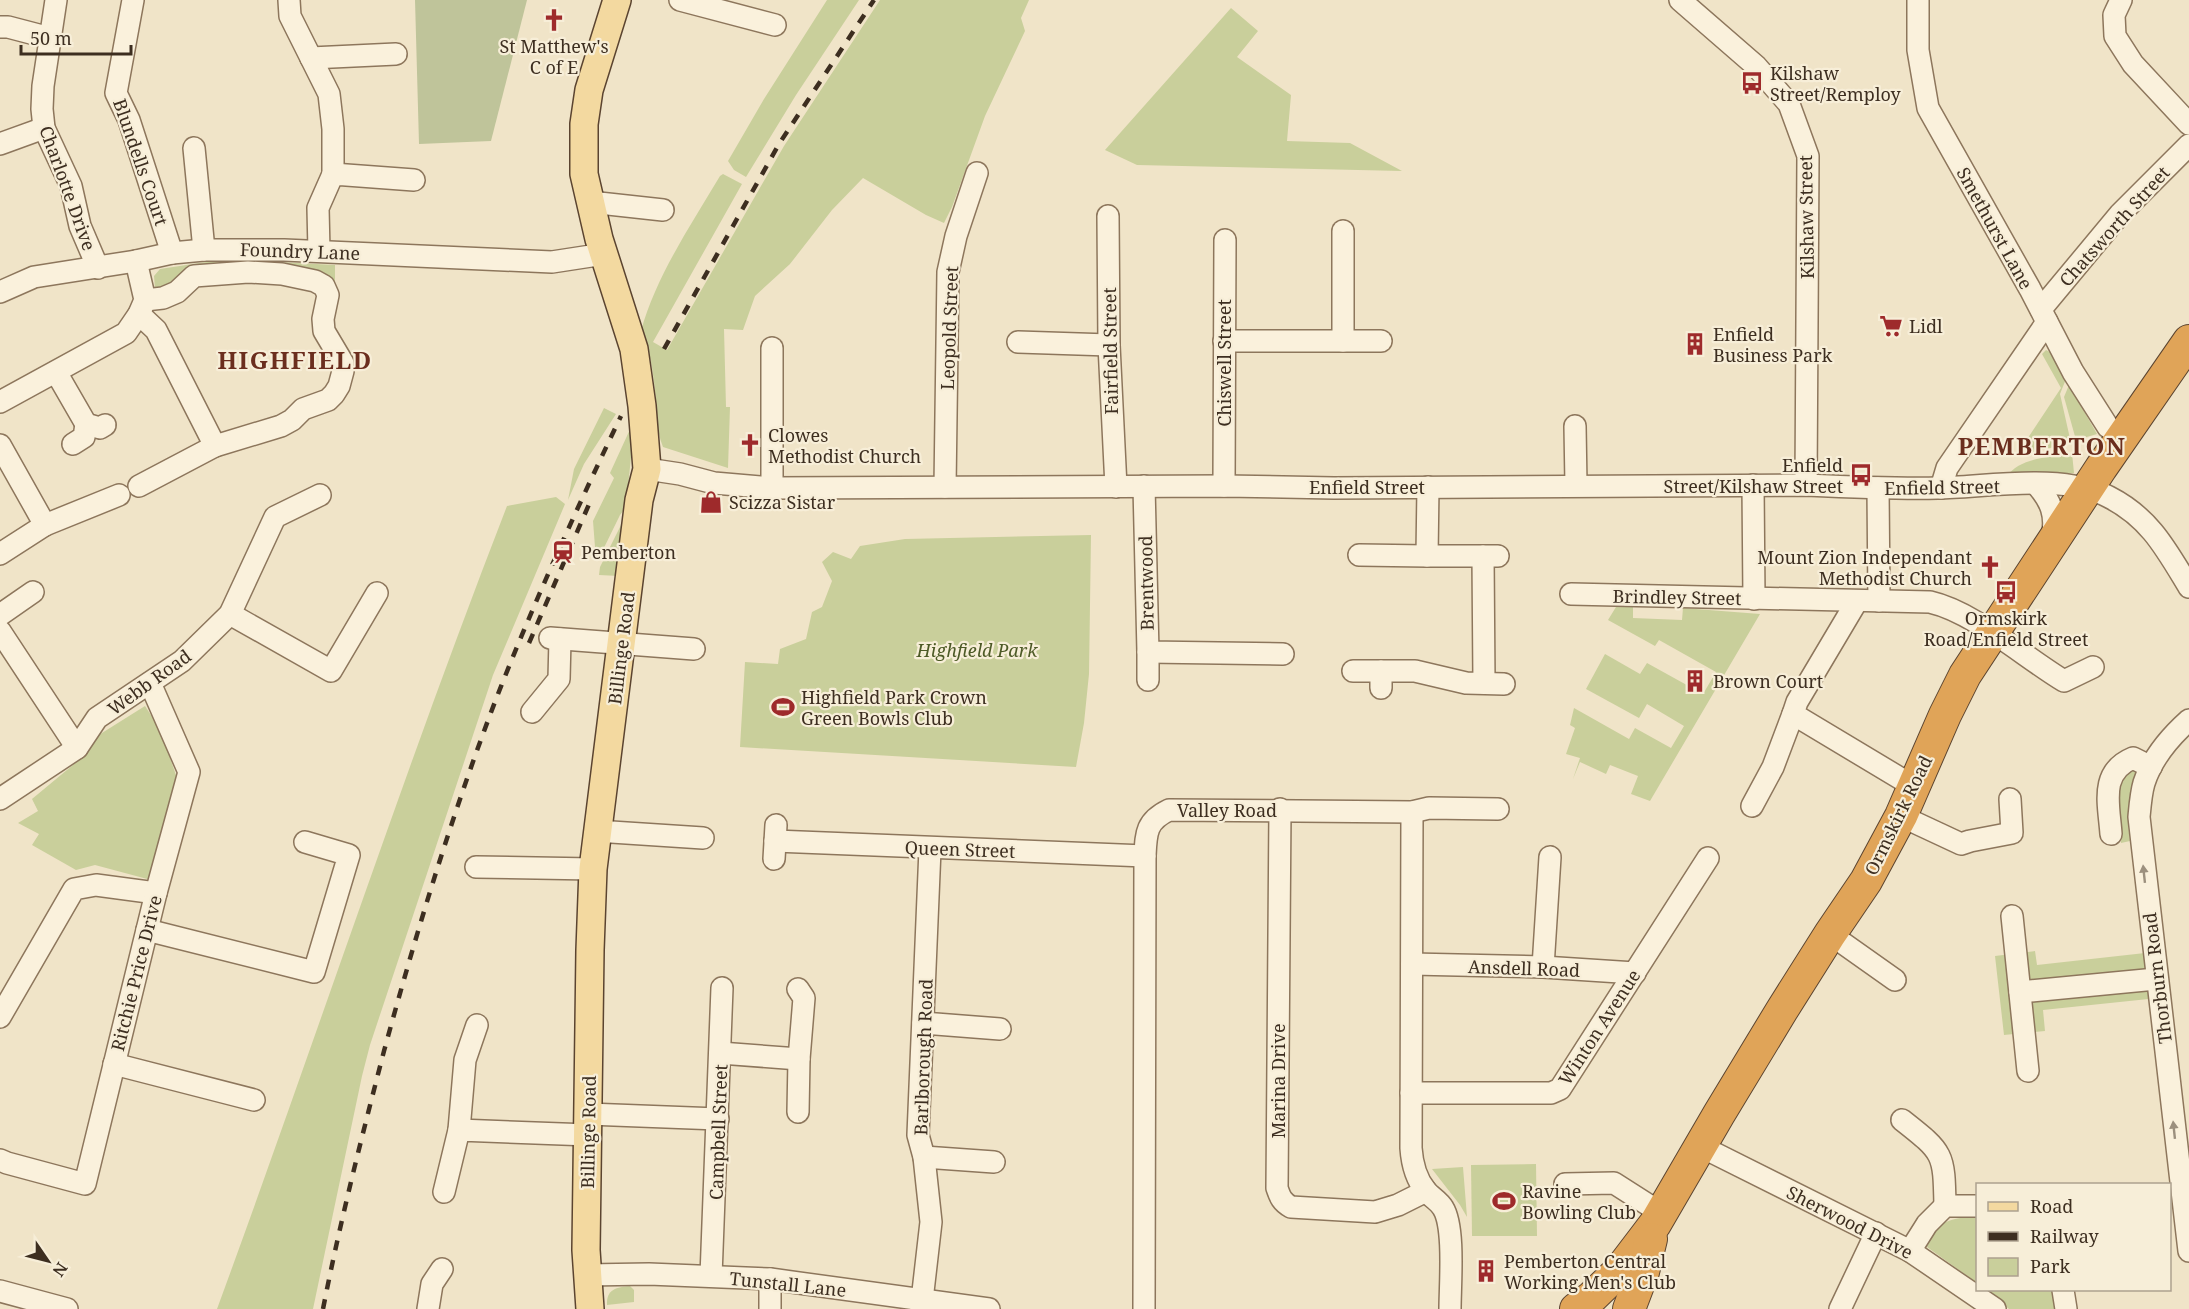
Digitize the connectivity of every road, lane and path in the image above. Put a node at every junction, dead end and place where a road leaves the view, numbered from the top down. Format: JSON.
{"nodes":[{"id":1,"x":56,"y":0,"type":"edge"},
{"id":2,"x":133,"y":0,"type":"edge"},
{"id":3,"x":289,"y":0,"type":"edge"},
{"id":4,"x":617,"y":0,"type":"edge"},
{"id":5,"x":680,"y":0,"type":"edge"},
{"id":6,"x":1680,"y":0,"type":"edge"},
{"id":7,"x":1918,"y":0,"type":"edge"},
{"id":8,"x":2121,"y":0,"type":"edge"},
{"id":9,"x":775,"y":25,"type":"dead end"},
{"id":10,"x":0,"y":27,"type":"edge"},
{"id":11,"x":50,"y":38,"type":"junction"},
{"id":12,"x":396,"y":54,"type":"dead end"},
{"id":13,"x":311,"y":58,"type":"junction"},
{"id":14,"x":2189,"y":124,"type":"edge"},
{"id":15,"x":44,"y":128,"type":"junction"},
{"id":16,"x":0,"y":144,"type":"edge"},
{"id":17,"x":2189,"y":145,"type":"edge"},
{"id":18,"x":194,"y":148,"type":"dead end"},
{"id":19,"x":977,"y":172,"type":"dead end"},
{"id":20,"x":333,"y":174,"type":"junction"},
{"id":21,"x":414,"y":180,"type":"dead end"},
{"id":22,"x":590,"y":202,"type":"junction"},
{"id":23,"x":663,"y":210,"type":"dead end"},
{"id":24,"x":1108,"y":216,"type":"dead end"},
{"id":25,"x":1343,"y":231,"type":"dead end"},
{"id":26,"x":1225,"y":240,"type":"dead end"},
{"id":27,"x":204,"y":250,"type":"junction"},
{"id":28,"x":319,"y":251,"type":"junction"},
{"id":29,"x":172,"y":253,"type":"junction"},
{"id":30,"x":604,"y":254,"type":"junction"},
{"id":31,"x":136,"y":261,"type":"junction"},
{"id":32,"x":98,"y":268,"type":"junction"},
{"id":33,"x":0,"y":292,"type":"edge"},
{"id":34,"x":142,"y":307,"type":"junction"},
{"id":35,"x":2044,"y":315,"type":"junction"},
{"id":36,"x":1224,"y":341,"type":"junction"},
{"id":37,"x":1343,"y":341,"type":"junction"},
{"id":38,"x":1381,"y":341,"type":"dead end"},
{"id":39,"x":1018,"y":342,"type":"dead end"},
{"id":40,"x":1109,"y":345,"type":"junction"},
{"id":41,"x":772,"y":348,"type":"dead end"},
{"id":42,"x":2187,"y":348,"type":"edge"},
{"id":43,"x":56,"y":372,"type":"junction"},
{"id":44,"x":0,"y":402,"type":"edge"},
{"id":45,"x":1575,"y":426,"type":"dead end"},
{"id":46,"x":2121,"y":437,"type":"junction"},
{"id":47,"x":73,"y":444,"type":"dead end"},
{"id":48,"x":0,"y":445,"type":"edge"},
{"id":49,"x":214,"y":446,"type":"junction"},
{"id":50,"x":647,"y":469,"type":"junction"},
{"id":51,"x":2036,"y":484,"type":"junction"},
{"id":52,"x":1576,"y":485,"type":"junction"},
{"id":53,"x":1752,"y":485,"type":"junction"},
{"id":54,"x":1806,"y":485,"type":"junction"},
{"id":55,"x":139,"y":486,"type":"dead end"},
{"id":56,"x":1116,"y":486,"type":"junction"},
{"id":57,"x":1144,"y":486,"type":"junction"},
{"id":58,"x":1224,"y":486,"type":"junction"},
{"id":59,"x":945,"y":487,"type":"junction"},
{"id":60,"x":1428,"y":487,"type":"junction"},
{"id":61,"x":772,"y":488,"type":"junction"},
{"id":62,"x":1878,"y":488,"type":"junction"},
{"id":63,"x":1941,"y":488,"type":"junction"},
{"id":64,"x":2087,"y":489,"type":"junction"},
{"id":65,"x":119,"y":495,"type":"dead end"},
{"id":66,"x":320,"y":495,"type":"dead end"},
{"id":67,"x":45,"y":525,"type":"junction"},
{"id":68,"x":2050,"y":544,"type":"junction"},
{"id":69,"x":0,"y":554,"type":"edge"},
{"id":70,"x":1359,"y":555,"type":"dead end"},
{"id":71,"x":1427,"y":556,"type":"junction"},
{"id":72,"x":2189,"y":587,"type":"edge"},
{"id":73,"x":33,"y":592,"type":"dead end"},
{"id":74,"x":378,"y":593,"type":"dead end"},
{"id":75,"x":1571,"y":594,"type":"dead end"},
{"id":76,"x":1754,"y":599,"type":"junction"},
{"id":77,"x":1857,"y":601,"type":"junction"},
{"id":78,"x":1879,"y":601,"type":"junction"},
{"id":79,"x":231,"y":614,"type":"junction"},
{"id":80,"x":0,"y":615,"type":"edge"},
{"id":81,"x":0,"y":631,"type":"edge"},
{"id":82,"x":1992,"y":633,"type":"junction"},
{"id":83,"x":622,"y":643,"type":"junction"},
{"id":84,"x":694,"y":649,"type":"dead end"},
{"id":85,"x":1148,"y":652,"type":"junction"},
{"id":86,"x":1283,"y":654,"type":"dead end"},
{"id":87,"x":2093,"y":667,"type":"dead end"},
{"id":88,"x":1353,"y":671,"type":"dead end"},
{"id":89,"x":1148,"y":680,"type":"dead end"},
{"id":90,"x":150,"y":683,"type":"junction"},
{"id":91,"x":532,"y":712,"type":"dead end"},
{"id":92,"x":1793,"y":714,"type":"junction"},
{"id":93,"x":2189,"y":720,"type":"edge"},
{"id":94,"x":77,"y":748,"type":"junction"},
{"id":95,"x":2151,"y":767,"type":"junction"},
{"id":96,"x":1913,"y":786,"type":"junction"},
{"id":97,"x":0,"y":799,"type":"edge"},
{"id":98,"x":2010,"y":799,"type":"dead end"},
{"id":99,"x":1752,"y":806,"type":"dead end"},
{"id":100,"x":1280,"y":809,"type":"junction"},
{"id":101,"x":1498,"y":809,"type":"dead end"},
{"id":102,"x":1412,"y":812,"type":"junction"},
{"id":103,"x":1901,"y":816,"type":"junction"},
{"id":104,"x":596,"y":831,"type":"junction"},
{"id":105,"x":2111,"y":834,"type":"dead end"},
{"id":106,"x":703,"y":838,"type":"dead end"},
{"id":107,"x":305,"y":842,"type":"dead end"},
{"id":108,"x":775,"y":842,"type":"dead end"},
{"id":109,"x":930,"y":849,"type":"junction"},
{"id":110,"x":1145,"y":856,"type":"junction"},
{"id":111,"x":1550,"y":857,"type":"dead end"},
{"id":112,"x":1699,"y":863,"type":"dead end"},
{"id":113,"x":476,"y":867,"type":"dead end"},
{"id":114,"x":593,"y":868,"type":"junction"},
{"id":115,"x":156,"y":894,"type":"junction"},
{"id":116,"x":2012,"y":916,"type":"dead end"},
{"id":117,"x":147,"y":930,"type":"junction"},
{"id":118,"x":1830,"y":934,"type":"junction"},
{"id":119,"x":1412,"y":964,"type":"junction"},
{"id":120,"x":1543,"y":968,"type":"junction"},
{"id":121,"x":1635,"y":973,"type":"junction"},
{"id":122,"x":2156,"y":979,"type":"junction"},
{"id":123,"x":1896,"y":980,"type":"dead end"},
{"id":124,"x":722,"y":988,"type":"dead end"},
{"id":125,"x":2020,"y":992,"type":"junction"},
{"id":126,"x":806,"y":994,"type":"dead end"},
{"id":127,"x":0,"y":1017,"type":"edge"},
{"id":128,"x":924,"y":1023,"type":"junction"},
{"id":129,"x":1000,"y":1029,"type":"dead end"},
{"id":130,"x":478,"y":1032,"type":"dead end"},
{"id":131,"x":720,"y":1053,"type":"junction"},
{"id":132,"x":799,"y":1059,"type":"junction"},
{"id":133,"x":114,"y":1064,"type":"junction"},
{"id":134,"x":2028,"y":1071,"type":"dead end"},
{"id":135,"x":1411,"y":1093,"type":"junction"},
{"id":136,"x":254,"y":1100,"type":"dead end"},
{"id":137,"x":798,"y":1112,"type":"dead end"},
{"id":138,"x":718,"y":1119,"type":"junction"},
{"id":139,"x":1902,"y":1120,"type":"dead end"},
{"id":140,"x":588,"y":1124,"type":"junction"},
{"id":141,"x":459,"y":1130,"type":"junction"},
{"id":142,"x":1700,"y":1146,"type":"junction"},
{"id":143,"x":924,"y":1157,"type":"junction"},
{"id":144,"x":0,"y":1160,"type":"edge"},
{"id":145,"x":2183,"y":1160,"type":"edge"},
{"id":146,"x":994,"y":1162,"type":"dead end"},
{"id":147,"x":1564,"y":1184,"type":"dead end"},
{"id":148,"x":1426,"y":1191,"type":"junction"},
{"id":149,"x":444,"y":1192,"type":"dead end"},
{"id":150,"x":1945,"y":1206,"type":"junction"},
{"id":151,"x":1976,"y":1206,"type":"edge"},
{"id":152,"x":1658,"y":1218,"type":"junction"},
{"id":153,"x":1876,"y":1233,"type":"junction"},
{"id":154,"x":1910,"y":1251,"type":"junction"},
{"id":155,"x":2189,"y":1251,"type":"edge"},
{"id":156,"x":586,"y":1275,"type":"junction"},
{"id":157,"x":711,"y":1276,"type":"junction"},
{"id":158,"x":430,"y":1277,"type":"dead end"},
{"id":159,"x":770,"y":1279,"type":"junction"},
{"id":160,"x":0,"y":1291,"type":"edge"},
{"id":161,"x":2063,"y":1291,"type":"edge"},
{"id":162,"x":1584,"y":1303,"type":"edge"},
{"id":163,"x":922,"y":1304,"type":"edge"},
{"id":164,"x":585,"y":1308,"type":"edge"},
{"id":165,"x":67,"y":1309,"type":"edge"},
{"id":166,"x":428,"y":1309,"type":"edge"},
{"id":167,"x":770,"y":1309,"type":"edge"},
{"id":168,"x":989,"y":1309,"type":"edge"},
{"id":169,"x":1144,"y":1309,"type":"edge"},
{"id":170,"x":1450,"y":1309,"type":"edge"},
{"id":171,"x":1627,"y":1309,"type":"edge"},
{"id":172,"x":1840,"y":1309,"type":"edge"},
{"id":173,"x":1995,"y":1309,"type":"edge"},
{"id":174,"x":2066,"y":1309,"type":"edge"}],
"edges":[{"from":1,"to":11,"type":"street","name":"Charlotte Drive"},
{"from":2,"to":29,"type":"street","name":"Blundells Court"},
{"from":3,"to":13,"type":"street"},
{"from":4,"to":22,"type":"main road","name":"Billinge Road"},
{"from":5,"to":9,"type":"street"},
{"from":6,"to":54,"type":"street","name":"Kilshaw Street"},
{"from":7,"to":35,"type":"street","name":"Smethurst Lane"},
{"from":8,"to":14,"type":"street"},
{"from":10,"to":11,"type":"street"},
{"from":11,"to":15,"type":"street","name":"Charlotte Drive"},
{"from":12,"to":13,"type":"street"},
{"from":13,"to":20,"type":"street"},
{"from":15,"to":16,"type":"street"},
{"from":15,"to":32,"type":"street","name":"Charlotte Drive"},
{"from":17,"to":35,"type":"street","name":"Chatsworth Street"},
{"from":18,"to":27,"type":"street"},
{"from":19,"to":59,"type":"street","name":"Leopold Street"},
{"from":20,"to":21,"type":"street"},
{"from":20,"to":28,"type":"street"},
{"from":22,"to":23,"type":"street"},
{"from":22,"to":30,"type":"main road","name":"Billinge Road"},
{"from":24,"to":40,"type":"street","name":"Fairfield Street"},
{"from":25,"to":37,"type":"street"},
{"from":26,"to":36,"type":"street","name":"Chiswell Street"},
{"from":27,"to":28,"type":"street","name":"Foundry Lane"},
{"from":27,"to":29,"type":"street","name":"Foundry Lane"},
{"from":28,"to":30,"type":"street","name":"Foundry Lane"},
{"from":29,"to":31,"type":"street","name":"Foundry Lane"},
{"from":30,"to":50,"type":"main road","name":"Billinge Road"},
{"from":31,"to":32,"type":"street","name":"Foundry Lane"},
{"from":31,"to":34,"type":"street"},
{"from":32,"to":33,"type":"street","name":"Foundry Lane"},
{"from":34,"to":43,"type":"street"},
{"from":34,"to":49,"type":"street"},
{"from":34,"to":49,"type":"street"},
{"from":35,"to":46,"type":"street","name":"Smethurst Lane"},
{"from":35,"to":63,"type":"street","name":"Chatsworth Street"},
{"from":36,"to":37,"type":"street"},
{"from":36,"to":58,"type":"street","name":"Chiswell Street"},
{"from":37,"to":38,"type":"street"},
{"from":39,"to":40,"type":"street"},
{"from":40,"to":56,"type":"street","name":"Fairfield Street"},
{"from":41,"to":61,"type":"street"},
{"from":42,"to":46,"type":"highway","name":"Ormskirk Road"},
{"from":43,"to":44,"type":"street"},
{"from":43,"to":47,"type":"street"},
{"from":45,"to":52,"type":"street"},
{"from":46,"to":64,"type":"highway","name":"Ormskirk Road"},
{"from":48,"to":67,"type":"street"},
{"from":49,"to":55,"type":"street"},
{"from":50,"to":61,"type":"street","name":"Enfield Street"},
{"from":50,"to":83,"type":"main road","name":"Billinge Road"},
{"from":51,"to":63,"type":"street","name":"Enfield Street"},
{"from":51,"to":64,"type":"street","name":"Enfield Street"},
{"from":51,"to":68,"type":"street"},
{"from":52,"to":53,"type":"street","name":"Enfield Street"},
{"from":52,"to":60,"type":"street","name":"Enfield Street"},
{"from":53,"to":54,"type":"street","name":"Enfield Street"},
{"from":53,"to":76,"type":"street"},
{"from":54,"to":62,"type":"street","name":"Enfield Street"},
{"from":56,"to":57,"type":"street","name":"Enfield Street"},
{"from":56,"to":59,"type":"street","name":"Enfield Street"},
{"from":57,"to":58,"type":"street","name":"Enfield Street"},
{"from":57,"to":85,"type":"street","name":"Brentwood"},
{"from":58,"to":60,"type":"street","name":"Enfield Street"},
{"from":59,"to":61,"type":"street","name":"Enfield Street"},
{"from":60,"to":71,"type":"street"},
{"from":62,"to":63,"type":"street","name":"Enfield Street"},
{"from":62,"to":78,"type":"street"},
{"from":64,"to":68,"type":"highway","name":"Ormskirk Road"},
{"from":64,"to":72,"type":"street","name":"Enfield Street"},
{"from":65,"to":67,"type":"street"},
{"from":66,"to":79,"type":"street","name":"Webb Road"},
{"from":67,"to":69,"type":"street"},
{"from":68,"to":82,"type":"highway","name":"Ormskirk Road"},
{"from":70,"to":71,"type":"street"},
{"from":71,"to":88,"type":"street"},
{"from":73,"to":80,"type":"street"},
{"from":74,"to":79,"type":"street"},
{"from":75,"to":76,"type":"street","name":"Brindley Street"},
{"from":76,"to":77,"type":"street","name":"Brindley Street"},
{"from":77,"to":78,"type":"street","name":"Brindley Street"},
{"from":77,"to":92,"type":"street"},
{"from":78,"to":82,"type":"street","name":"Brindley Street"},
{"from":79,"to":90,"type":"street","name":"Webb Road"},
{"from":81,"to":94,"type":"street"},
{"from":82,"to":87,"type":"street","name":"Brindley Street"},
{"from":82,"to":96,"type":"highway","name":"Ormskirk Road"},
{"from":83,"to":84,"type":"street"},
{"from":83,"to":91,"type":"street"},
{"from":83,"to":104,"type":"main road","name":"Billinge Road"},
{"from":85,"to":86,"type":"street","name":"Brentwood"},
{"from":85,"to":89,"type":"street"},
{"from":90,"to":94,"type":"street","name":"Webb Road"},
{"from":90,"to":115,"type":"street","name":"Ritchie Price Drive"},
{"from":92,"to":96,"type":"street"},
{"from":92,"to":99,"type":"street"},
{"from":93,"to":95,"type":"street","name":"Thorburn Road"},
{"from":94,"to":97,"type":"street","name":"Webb Road"},
{"from":95,"to":105,"type":"street"},
{"from":122,"to":95,"type":"street","name":"Thorburn Road","one_way":true},
{"from":96,"to":103,"type":"highway","name":"Ormskirk Road"},
{"from":98,"to":103,"type":"street"},
{"from":100,"to":102,"type":"street","name":"Valley Road"},
{"from":100,"to":110,"type":"street","name":"Valley Road"},
{"from":100,"to":148,"type":"street","name":"Marina Drive"},
{"from":101,"to":102,"type":"street","name":"Valley Road"},
{"from":102,"to":119,"type":"street"},
{"from":103,"to":118,"type":"highway","name":"Ormskirk Road"},
{"from":104,"to":106,"type":"street"},
{"from":104,"to":114,"type":"main road","name":"Billinge Road"},
{"from":107,"to":117,"type":"street"},
{"from":108,"to":109,"type":"street","name":"Queen Street"},
{"from":109,"to":110,"type":"street","name":"Queen Street"},
{"from":109,"to":128,"type":"street","name":"Barlborough Road"},
{"from":110,"to":169,"type":"street","name":"Valley Road"},
{"from":111,"to":120,"type":"street"},
{"from":112,"to":121,"type":"street","name":"Winton Avenue"},
{"from":113,"to":114,"type":"street"},
{"from":114,"to":140,"type":"main road","name":"Billinge Road"},
{"from":115,"to":117,"type":"street","name":"Ritchie Price Drive"},
{"from":115,"to":127,"type":"street"},
{"from":116,"to":125,"type":"street"},
{"from":117,"to":133,"type":"street","name":"Ritchie Price Drive"},
{"from":118,"to":123,"type":"street"},
{"from":118,"to":142,"type":"highway","name":"Ormskirk Road"},
{"from":119,"to":120,"type":"street","name":"Ansdell Road"},
{"from":119,"to":135,"type":"street"},
{"from":120,"to":121,"type":"street","name":"Ansdell Road"},
{"from":121,"to":135,"type":"street","name":"Winton Avenue"},
{"from":122,"to":125,"type":"street"},
{"from":145,"to":122,"type":"street","name":"Thorburn Road","one_way":true},
{"from":124,"to":131,"type":"street","name":"Campbell Street"},
{"from":125,"to":134,"type":"street"},
{"from":126,"to":132,"type":"street"},
{"from":128,"to":129,"type":"street"},
{"from":128,"to":143,"type":"street","name":"Barlborough Road"},
{"from":130,"to":141,"type":"street"},
{"from":131,"to":132,"type":"street"},
{"from":131,"to":138,"type":"street","name":"Campbell Street"},
{"from":132,"to":137,"type":"street"},
{"from":133,"to":136,"type":"street"},
{"from":133,"to":144,"type":"street","name":"Ritchie Price Drive"},
{"from":135,"to":148,"type":"street"},
{"from":138,"to":140,"type":"street"},
{"from":138,"to":157,"type":"street","name":"Campbell Street"},
{"from":139,"to":150,"type":"street"},
{"from":140,"to":141,"type":"street"},
{"from":140,"to":156,"type":"main road","name":"Billinge Road"},
{"from":141,"to":149,"type":"street"},
{"from":142,"to":152,"type":"highway","name":"Ormskirk Road"},
{"from":142,"to":153,"type":"street","name":"Sherwood Drive"},
{"from":143,"to":146,"type":"street"},
{"from":143,"to":163,"type":"street","name":"Barlborough Road"},
{"from":145,"to":155,"type":"street","name":"Thorburn Road"},
{"from":147,"to":152,"type":"street"},
{"from":148,"to":170,"type":"street"},
{"from":150,"to":151,"type":"street"},
{"from":150,"to":154,"type":"street"},
{"from":152,"to":162,"type":"highway","name":"Ormskirk Road"},
{"from":152,"to":171,"type":"highway"},
{"from":153,"to":154,"type":"street","name":"Sherwood Drive"},
{"from":153,"to":172,"type":"street"},
{"from":154,"to":173,"type":"street","name":"Sherwood Drive"},
{"from":156,"to":157,"type":"street","name":"Tunstall Lane"},
{"from":156,"to":164,"type":"main road","name":"Billinge Road"},
{"from":157,"to":159,"type":"street","name":"Tunstall Lane"},
{"from":158,"to":166,"type":"street"},
{"from":159,"to":163,"type":"street","name":"Tunstall Lane"},
{"from":159,"to":167,"type":"street"},
{"from":160,"to":165,"type":"street"},
{"from":161,"to":174,"type":"street"},
{"from":162,"to":171,"type":"highway"},
{"from":163,"to":168,"type":"street","name":"Tunstall Lane"}]}
